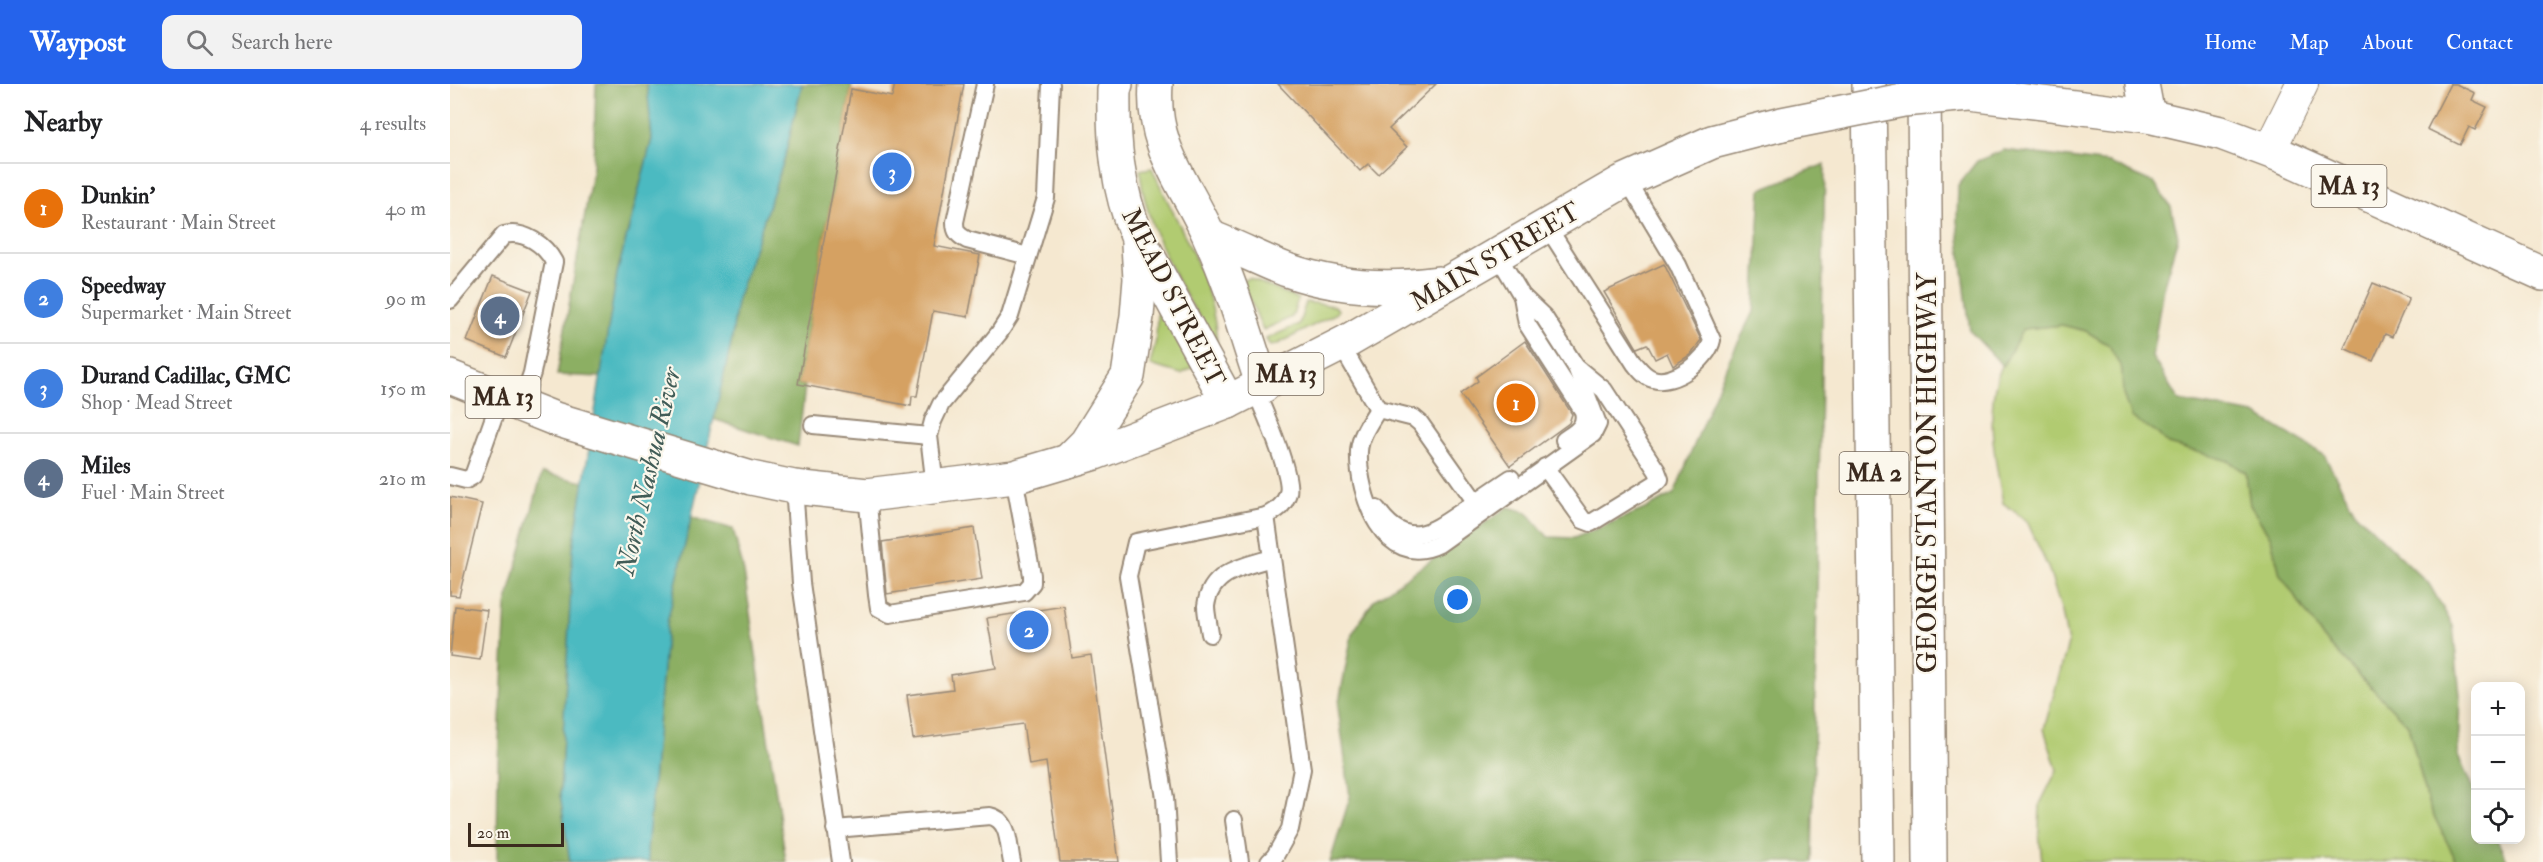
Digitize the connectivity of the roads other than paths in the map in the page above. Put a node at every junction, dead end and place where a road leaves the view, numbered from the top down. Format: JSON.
{"nodes":[{"id":1,"x":986,"y":84,"type":"edge"},
{"id":2,"x":1051,"y":84,"type":"edge"},
{"id":3,"x":1116,"y":84,"type":"edge"},
{"id":4,"x":1156,"y":84,"type":"edge"},
{"id":5,"x":1869,"y":84,"type":"edge"},
{"id":6,"x":1924,"y":84,"type":"edge"},
{"id":7,"x":2036,"y":84,"type":"edge"},
{"id":8,"x":2142,"y":84,"type":"edge"},
{"id":9,"x":2302,"y":84,"type":"edge"},
{"id":10,"x":2006,"y":99,"type":"junction"},
{"id":11,"x":2148,"y":116,"type":"junction"},
{"id":12,"x":2269,"y":151,"type":"junction"},
{"id":13,"x":1627,"y":180,"type":"junction"},
{"id":14,"x":1547,"y":226,"type":"junction"},
{"id":15,"x":1137,"y":236,"type":"junction"},
{"id":16,"x":1210,"y":237,"type":"junction"},
{"id":17,"x":1497,"y":254,"type":"junction"},
{"id":18,"x":1028,"y":256,"type":"junction"},
{"id":19,"x":2543,"y":274,"type":"edge"},
{"id":20,"x":1451,"y":280,"type":"junction"},
{"id":21,"x":1522,"y":296,"type":"junction"},
{"id":22,"x":450,"y":300,"type":"edge"},
{"id":23,"x":1341,"y":345,"type":"junction"},
{"id":24,"x":1576,"y":367,"type":"junction"},
{"id":25,"x":450,"y":377,"type":"edge"},
{"id":26,"x":1249,"y":392,"type":"junction"},
{"id":27,"x":511,"y":401,"type":"junction"},
{"id":28,"x":1378,"y":409,"type":"junction"},
{"id":29,"x":813,"y":425,"type":"dead end"},
{"id":30,"x":929,"y":436,"type":"junction"},
{"id":31,"x":1068,"y":461,"type":"junction"},
{"id":32,"x":1545,"y":467,"type":"junction"},
{"id":33,"x":450,"y":476,"type":"edge"},
{"id":34,"x":1014,"y":477,"type":"junction"},
{"id":35,"x":794,"y":487,"type":"junction"},
{"id":36,"x":935,"y":487,"type":"junction"},
{"id":37,"x":867,"y":495,"type":"junction"},
{"id":38,"x":1479,"y":507,"type":"junction"},
{"id":39,"x":1266,"y":516,"type":"junction"},
{"id":40,"x":1272,"y":558,"type":"junction"},
{"id":41,"x":1210,"y":634,"type":"dead end"},
{"id":42,"x":1234,"y":820,"type":"dead end"},
{"id":43,"x":835,"y":829,"type":"junction"},
{"id":44,"x":841,"y":862,"type":"edge"},
{"id":45,"x":1012,"y":862,"type":"edge"},
{"id":46,"x":1169,"y":862,"type":"edge"},
{"id":47,"x":1240,"y":862,"type":"edge"},
{"id":48,"x":1269,"y":862,"type":"edge"},
{"id":49,"x":1878,"y":862,"type":"edge"},
{"id":50,"x":1930,"y":862,"type":"edge"}],
"edges":[{"from":1,"to":18,"type":"lane"},
{"from":2,"to":18,"type":"lane"},
{"from":3,"to":15,"type":"main road","name":"MEAD STREET"},
{"from":4,"to":16,"type":"main road","name":"MEAD STREET"},
{"from":5,"to":49,"type":"main road","name":"GEORGE STANTON HIGHWAY","number":"MA 2"},
{"from":6,"to":50,"type":"main road","name":"GEORGE STANTON HIGHWAY","number":"MA 2"},
{"from":7,"to":10,"type":"main road"},
{"from":8,"to":11,"type":"main road"},
{"from":9,"to":12,"type":"street"},
{"from":10,"to":11,"type":"main road","name":"MAIN STREET","number":"MA 13"},
{"from":10,"to":13,"type":"main road","name":"MAIN STREET","number":"MA 13","bridge":true},
{"from":11,"to":12,"type":"main road","name":"MAIN STREET","number":"MA 13"},
{"from":12,"to":19,"type":"main road","name":"MAIN STREET","number":"MA 13"},
{"from":13,"to":14,"type":"main road","name":"MAIN STREET","number":"MA 13"},
{"from":13,"to":14,"type":"lane"},
{"from":14,"to":17,"type":"main road","name":"MAIN STREET","number":"MA 13"},
{"from":15,"to":26,"type":"main road","name":"MEAD STREET"},
{"from":15,"to":31,"type":"main road"},
{"from":16,"to":20,"type":"main road"},
{"from":16,"to":26,"type":"main road","name":"MEAD STREET"},
{"from":17,"to":20,"type":"main road","name":"MAIN STREET","number":"MA 13"},
{"from":17,"to":21,"type":"lane"},
{"from":18,"to":30,"type":"lane"},
{"from":20,"to":23,"type":"main road","name":"MAIN STREET","number":"MA 13"},
{"from":21,"to":24,"type":"lane"},
{"from":21,"to":38,"type":"lane"},
{"from":22,"to":27,"type":"lane"},
{"from":23,"to":26,"type":"main road","name":"MAIN STREET","number":"MA 13"},
{"from":23,"to":28,"type":"lane"},
{"from":24,"to":32,"type":"lane"},
{"from":24,"to":32,"type":"lane"},
{"from":25,"to":27,"type":"main road","name":"MAIN STREET","number":"MA 13"},
{"from":26,"to":31,"type":"main road","name":"MAIN STREET","number":"MA 13"},
{"from":26,"to":39,"type":"lane"},
{"from":27,"to":33,"type":"lane"},
{"from":27,"to":35,"type":"main road","name":"MAIN STREET","number":"MA 13"},
{"from":28,"to":38,"type":"lane"},
{"from":28,"to":38,"type":"lane"},
{"from":29,"to":30,"type":"lane"},
{"from":30,"to":36,"type":"lane"},
{"from":31,"to":34,"type":"main road","name":"MAIN STREET","number":"MA 13"},
{"from":32,"to":38,"type":"lane"},
{"from":34,"to":36,"type":"main road","name":"MAIN STREET","number":"MA 13"},
{"from":34,"to":37,"type":"lane"},
{"from":35,"to":37,"type":"main road","name":"MAIN STREET","number":"MA 13"},
{"from":35,"to":43,"type":"lane"},
{"from":36,"to":37,"type":"main road","name":"MAIN STREET","number":"MA 13"},
{"from":39,"to":40,"type":"lane"},
{"from":39,"to":46,"type":"lane"},
{"from":40,"to":41,"type":"lane"},
{"from":40,"to":48,"type":"lane"},
{"from":42,"to":47,"type":"lane"},
{"from":43,"to":44,"type":"lane"},
{"from":43,"to":45,"type":"lane"}]}
